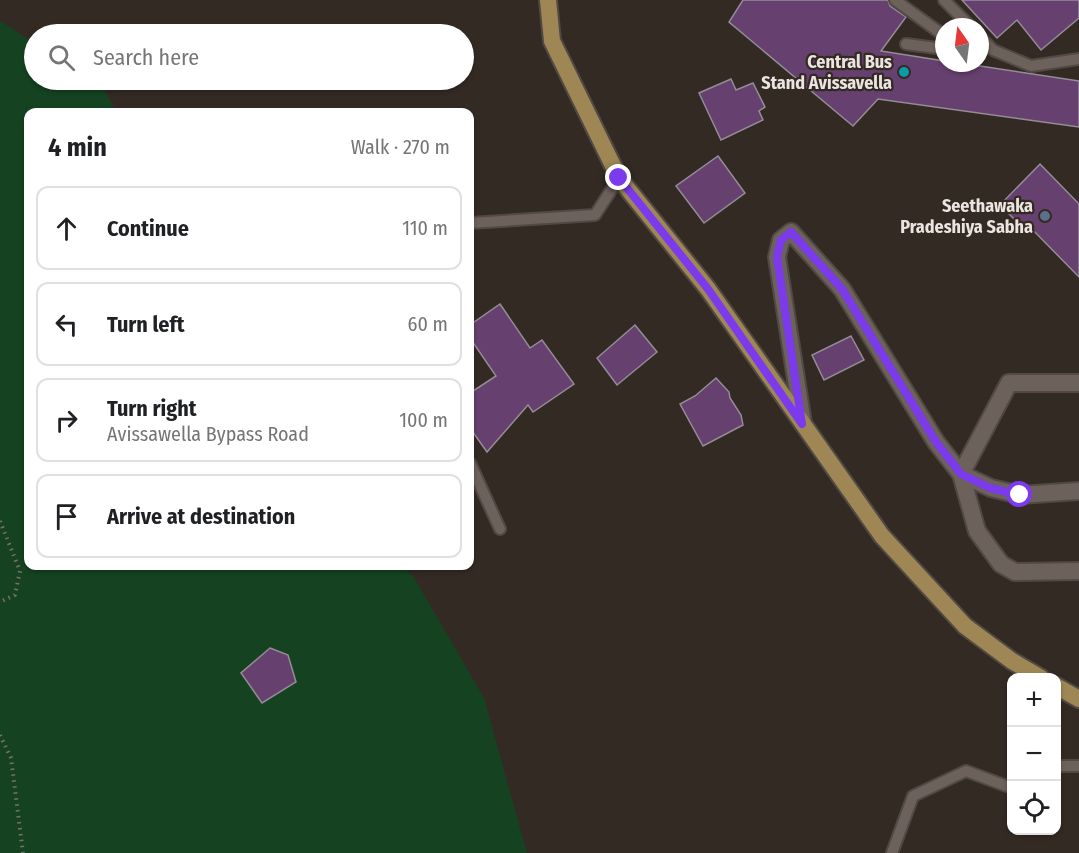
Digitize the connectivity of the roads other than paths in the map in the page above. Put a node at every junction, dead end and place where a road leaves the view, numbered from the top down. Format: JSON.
{"nodes":[{"id":1,"x":548,"y":0,"type":"edge"},
{"id":2,"x":895,"y":0,"type":"edge"},
{"id":3,"x":944,"y":0,"type":"edge"},
{"id":4,"x":961,"y":18,"type":"edge"},
{"id":5,"x":935,"y":29,"type":"edge"},
{"id":6,"x":906,"y":44,"type":"dead end"},
{"id":7,"x":989,"y":46,"type":"edge"},
{"id":8,"x":935,"y":48,"type":"edge"},
{"id":9,"x":989,"y":49,"type":"edge"},
{"id":10,"x":993,"y":50,"type":"junction"},
{"id":11,"x":1079,"y":59,"type":"edge"},
{"id":12,"x":619,"y":178,"type":"junction"},
{"id":13,"x":474,"y":223,"type":"edge"},
{"id":14,"x":1079,"y":383,"type":"edge"},
{"id":15,"x":802,"y":424,"type":"junction"},
{"id":16,"x":474,"y":472,"type":"edge"},
{"id":17,"x":961,"y":474,"type":"junction"},
{"id":18,"x":1079,"y":491,"type":"edge"},
{"id":19,"x":500,"y":530,"type":"dead end"},
{"id":20,"x":1079,"y":571,"type":"edge"},
{"id":21,"x":1032,"y":673,"type":"edge"},
{"id":22,"x":1061,"y":689,"type":"edge"},
{"id":23,"x":1079,"y":699,"type":"edge"},
{"id":24,"x":1061,"y":766,"type":"edge"},
{"id":25,"x":1079,"y":766,"type":"edge"},
{"id":26,"x":1007,"y":786,"type":"edge"},
{"id":27,"x":892,"y":853,"type":"edge"}],
"edges":[{"from":1,"to":12,"type":"main road"},
{"from":2,"to":5,"type":"lane"},
{"from":3,"to":4,"type":"lane"},
{"from":6,"to":8,"type":"lane"},
{"from":7,"to":10,"type":"lane"},
{"from":9,"to":10,"type":"lane"},
{"from":10,"to":11,"type":"lane"},
{"from":12,"to":13,"type":"lane"},
{"from":12,"to":15,"type":"main road"},
{"from":14,"to":17,"type":"street"},
{"from":15,"to":17,"type":"street"},
{"from":15,"to":21,"type":"main road"},
{"from":16,"to":19,"type":"lane"},
{"from":17,"to":18,"type":"street"},
{"from":17,"to":20,"type":"street"},
{"from":22,"to":23,"type":"main road"},
{"from":24,"to":25,"type":"lane"},
{"from":26,"to":27,"type":"lane"}]}
